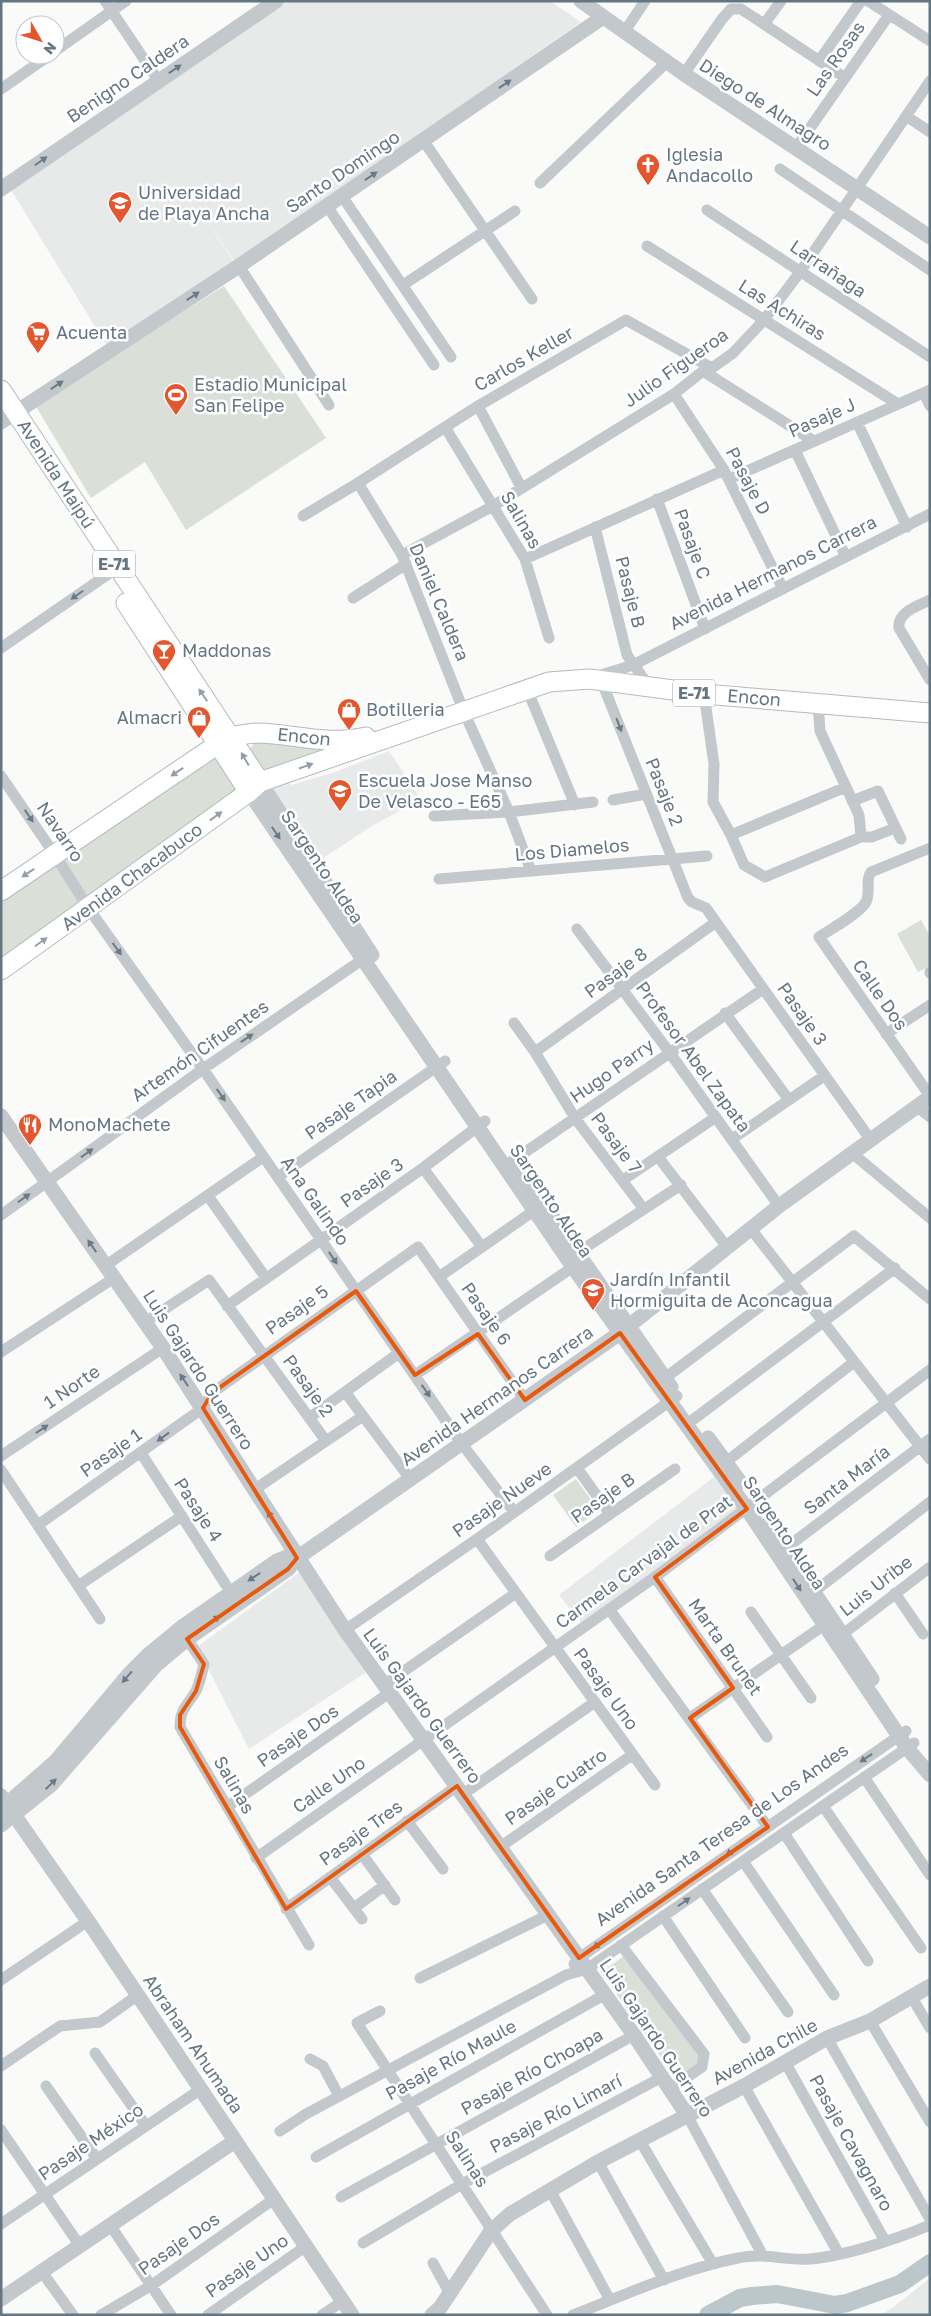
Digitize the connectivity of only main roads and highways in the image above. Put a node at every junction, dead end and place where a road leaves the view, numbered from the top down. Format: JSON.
{"nodes":[{"id":1,"x":1,"y":390,"type":"edge"},
{"id":2,"x":6,"y":416,"type":"edge"},
{"id":3,"x":464,"y":712,"type":"junction"},
{"id":4,"x":930,"y":713,"type":"edge"},
{"id":5,"x":224,"y":740,"type":"junction"},
{"id":6,"x":254,"y":787,"type":"junction"},
{"id":7,"x":1,"y":892,"type":"edge"},
{"id":8,"x":1,"y":970,"type":"edge"}],
"edges":[{"from":1,"to":2,"type":"main road","name":"Avenida Maipú","number":"E-71"},
{"from":2,"to":5,"type":"main road","name":"Avenida Maipú","number":"E-71"},
{"from":3,"to":4,"type":"main road","name":"Encon","number":"E-71"},
{"from":3,"to":5,"type":"main road","name":"Encon","number":"E-71"},
{"from":6,"to":3,"type":"main road","name":"Encon","number":"E-71","one_way":true},
{"from":5,"to":6,"type":"main road","name":"Avenida Maipú","number":"E-71"},
{"from":5,"to":7,"type":"main road","one_way":true},
{"from":8,"to":6,"type":"main road","name":"Avenida Chacabuco","one_way":true}]}
